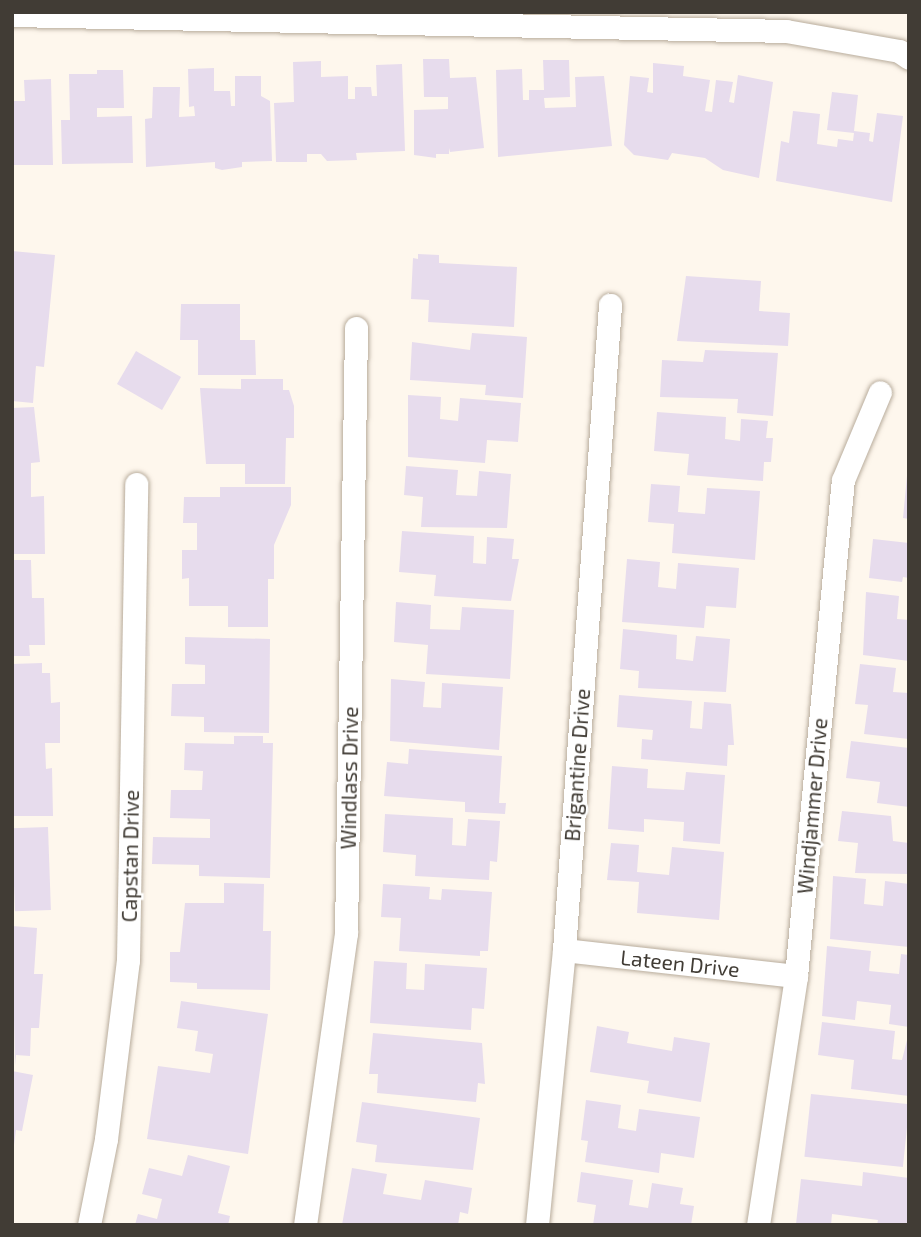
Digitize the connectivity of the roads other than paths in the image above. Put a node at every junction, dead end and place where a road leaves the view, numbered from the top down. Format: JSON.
{"nodes":[{"id":1,"x":12,"y":15,"type":"edge"},
{"id":2,"x":909,"y":58,"type":"edge"},
{"id":3,"x":610,"y":305,"type":"dead end"},
{"id":4,"x":356,"y":328,"type":"dead end"},
{"id":5,"x":880,"y":392,"type":"dead end"},
{"id":6,"x":136,"y":484,"type":"dead end"},
{"id":7,"x":564,"y":950,"type":"junction"},
{"id":8,"x":796,"y":976,"type":"junction"},
{"id":9,"x":89,"y":1225,"type":"edge"},
{"id":10,"x":305,"y":1225,"type":"edge"},
{"id":11,"x":537,"y":1225,"type":"edge"},
{"id":12,"x":758,"y":1225,"type":"edge"}],
"edges":[{"from":1,"to":2,"type":"street"},
{"from":3,"to":7,"type":"street","name":"Brigantine Drive"},
{"from":4,"to":10,"type":"street","name":"Windlass Drive"},
{"from":5,"to":8,"type":"street","name":"Windjammer Drive"},
{"from":6,"to":9,"type":"street","name":"Capstan Drive"},
{"from":7,"to":8,"type":"street","name":"Lateen Drive"},
{"from":7,"to":11,"type":"street","name":"Brigantine Drive"},
{"from":8,"to":12,"type":"street","name":"Windjammer Drive"}]}
